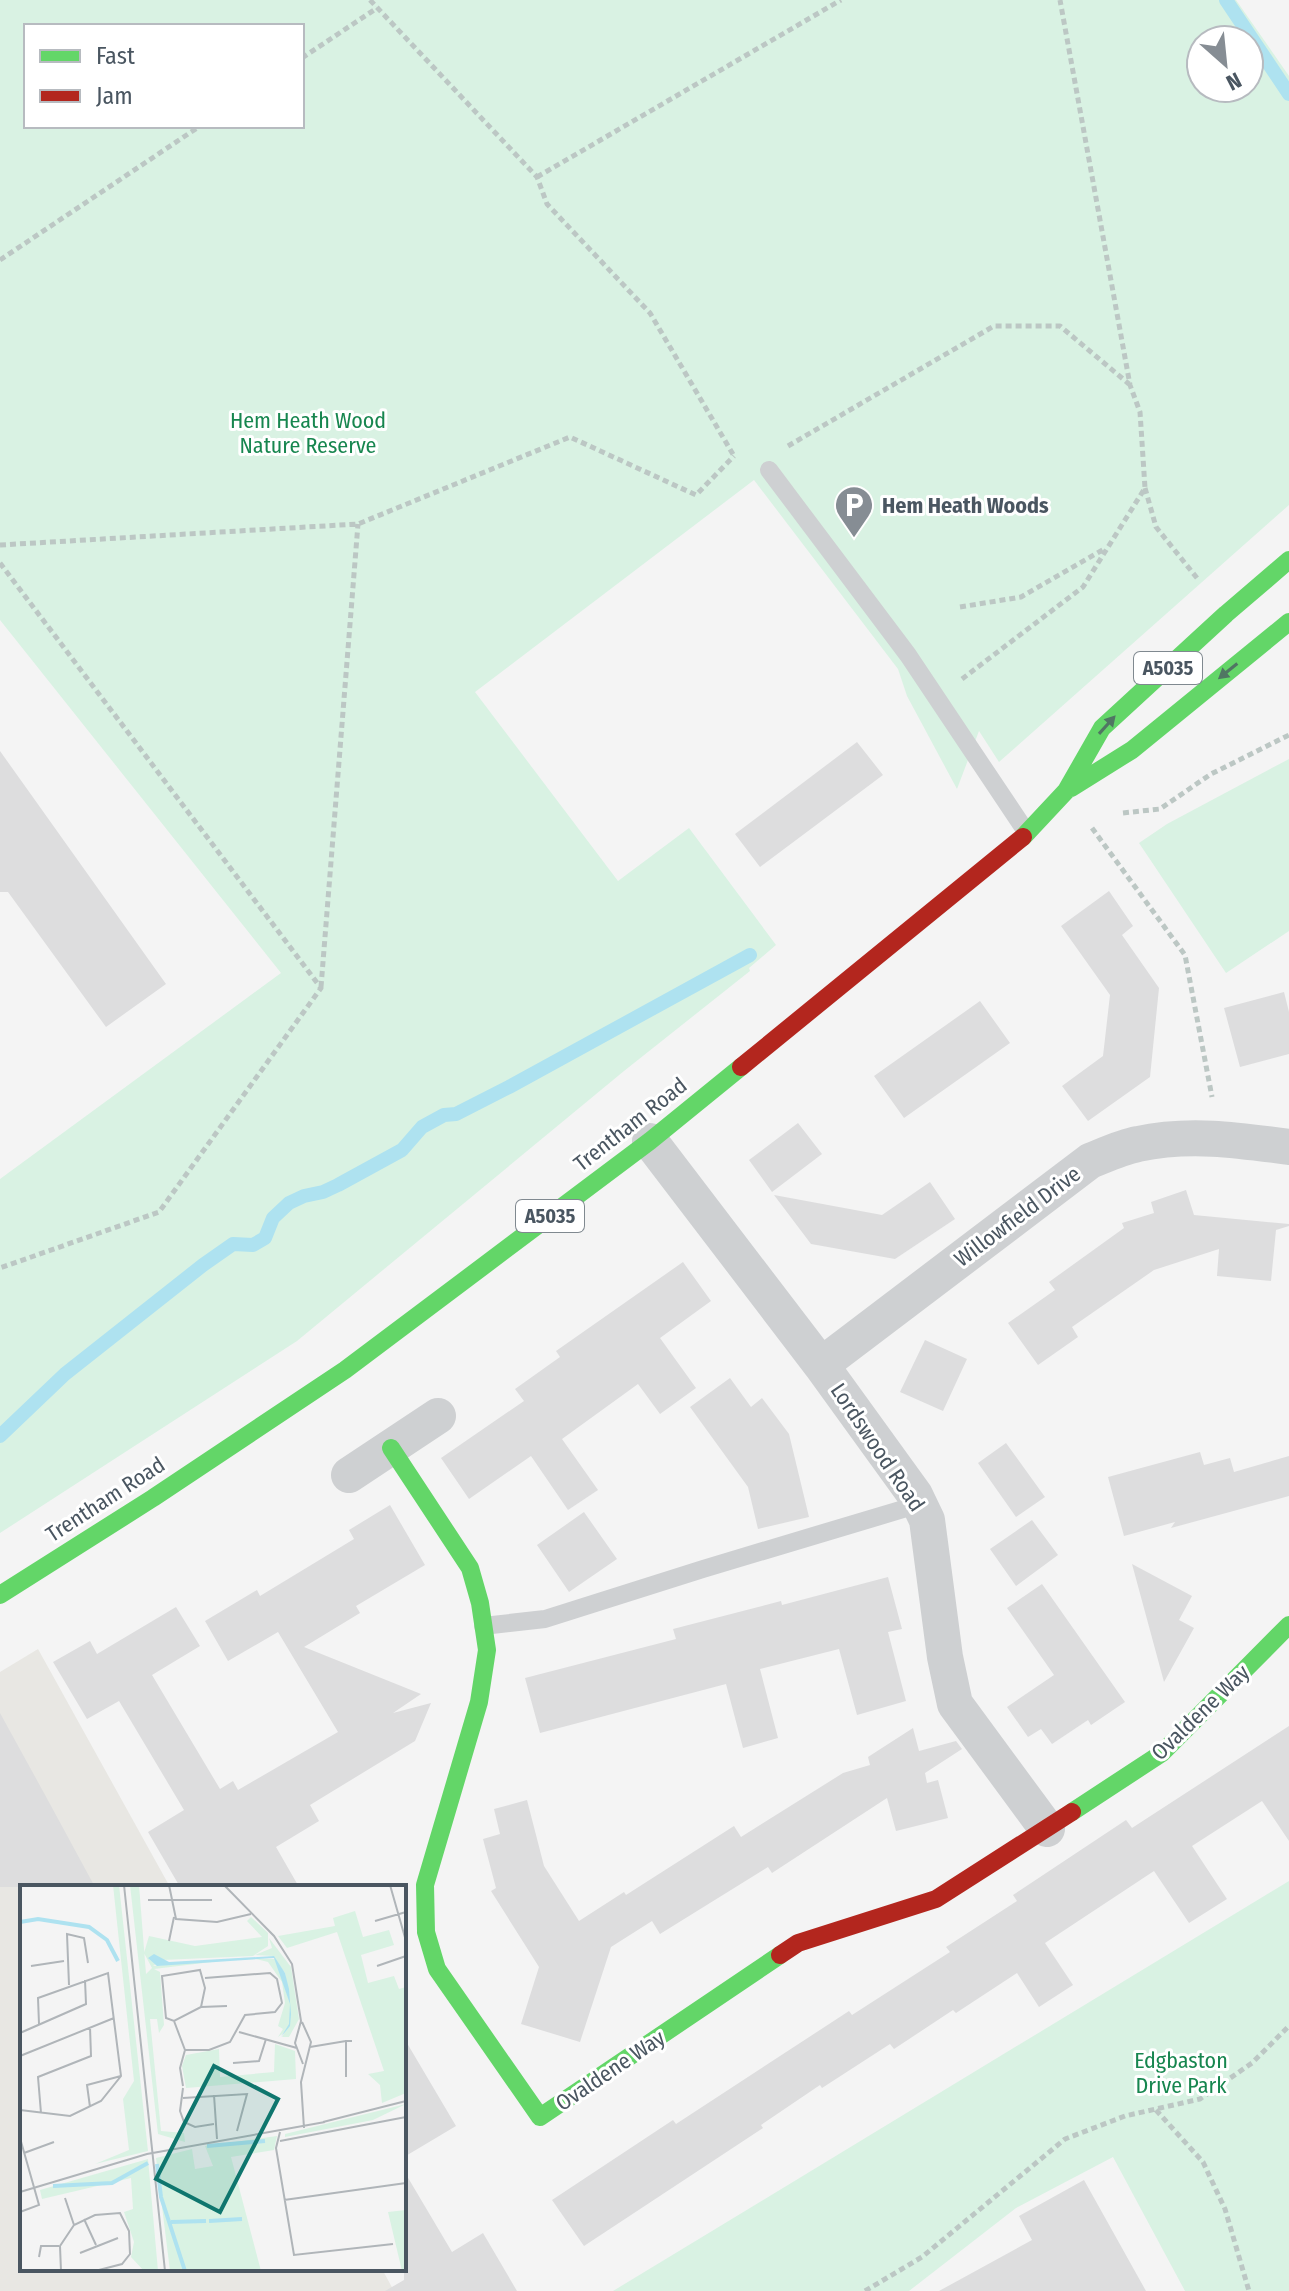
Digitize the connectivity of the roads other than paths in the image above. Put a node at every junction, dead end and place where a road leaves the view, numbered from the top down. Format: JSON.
{"nodes":[{"id":1,"x":772,"y":462,"type":"road end"},
{"id":2,"x":1289,"y":560,"type":"edge"},
{"id":3,"x":1289,"y":622,"type":"edge"},
{"id":4,"x":1066,"y":791,"type":"junction"},
{"id":5,"x":1027,"y":833,"type":"junction"},
{"id":6,"x":650,"y":1141,"type":"junction"},
{"id":7,"x":1289,"y":1147,"type":"edge"},
{"id":8,"x":821,"y":1365,"type":"junction"},
{"id":9,"x":438,"y":1416,"type":"dead end"},
{"id":10,"x":391,"y":1448,"type":"junction"},
{"id":11,"x":349,"y":1475,"type":"dead end"},
{"id":12,"x":920,"y":1504,"type":"junction"},
{"id":13,"x":0,"y":1595,"type":"edge"},
{"id":14,"x":1289,"y":1625,"type":"edge"},
{"id":15,"x":483,"y":1626,"type":"junction"},
{"id":16,"x":1047,"y":1829,"type":"junction"}],
"edges":[{"from":1,"to":5,"type":"lane"},
{"from":4,"to":2,"type":"main road","name":"Trentham Road","number":"A5035","one_way":true},
{"from":3,"to":4,"type":"main road","name":"Trentham Road","number":"A5035","one_way":true},
{"from":4,"to":5,"type":"main road","name":"Trentham Road","number":"A5035"},
{"from":5,"to":6,"type":"main road","name":"Trentham Road","number":"A5035"},
{"from":6,"to":8,"type":"street","name":"Lordswood Road"},
{"from":6,"to":13,"type":"main road","name":"Trentham Road","number":"A5035"},
{"from":7,"to":8,"type":"street","name":"Willowfield Drive"},
{"from":8,"to":12,"type":"street","name":"Lordswood Road"},
{"from":9,"to":10,"type":"street"},
{"from":10,"to":11,"type":"street"},
{"from":10,"to":15,"type":"main road","name":"Ovaldene Way"},
{"from":12,"to":15,"type":"lane"},
{"from":12,"to":16,"type":"street","name":"Lordswood Road"},
{"from":14,"to":16,"type":"main road","name":"Ovaldene Way"},
{"from":15,"to":16,"type":"main road","name":"Ovaldene Way"}]}
